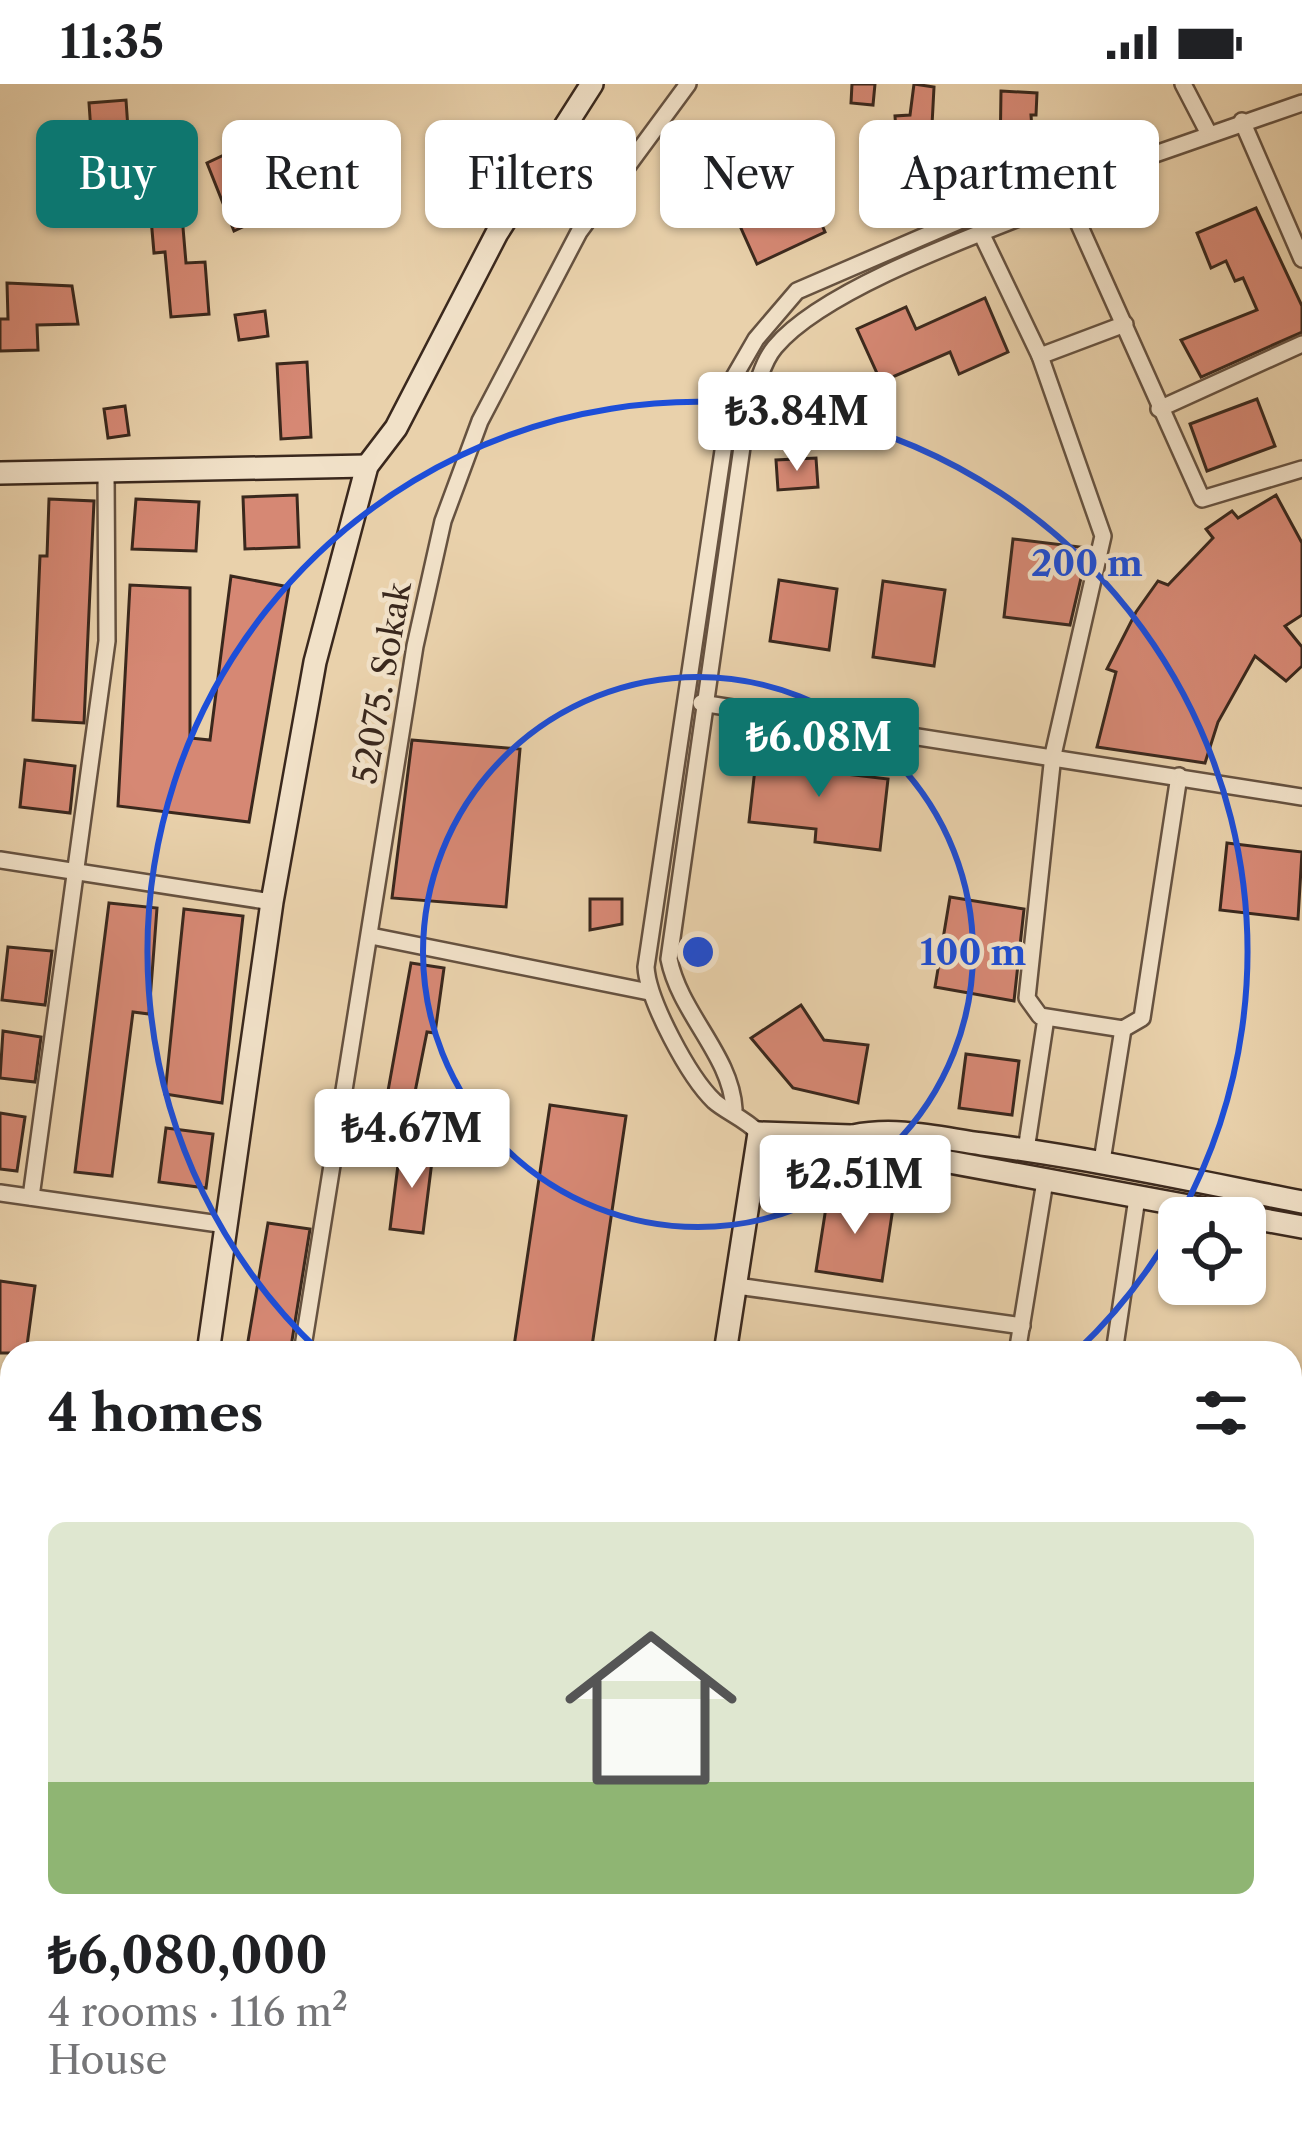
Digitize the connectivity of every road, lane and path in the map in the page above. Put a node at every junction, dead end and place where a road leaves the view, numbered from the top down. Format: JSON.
{"nodes":[{"id":1,"x":592,"y":84,"type":"edge"},
{"id":2,"x":688,"y":84,"type":"edge"},
{"id":3,"x":1183,"y":84,"type":"edge"},
{"id":4,"x":1302,"y":103,"type":"edge"},
{"id":5,"x":1242,"y":121,"type":"junction"},
{"id":6,"x":1209,"y":134,"type":"junction"},
{"id":7,"x":1159,"y":152,"type":"edge"},
{"id":8,"x":943,"y":228,"type":"edge"},
{"id":9,"x":999,"y":228,"type":"edge"},
{"id":10,"x":1081,"y":228,"type":"edge"},
{"id":11,"x":982,"y":235,"type":"junction"},
{"id":12,"x":1302,"y":259,"type":"edge"},
{"id":13,"x":1125,"y":324,"type":"junction"},
{"id":14,"x":1302,"y":344,"type":"edge"},
{"id":15,"x":1040,"y":356,"type":"junction"},
{"id":16,"x":1159,"y":409,"type":"junction"},
{"id":17,"x":367,"y":466,"type":"junction"},
{"id":18,"x":106,"y":472,"type":"junction"},
{"id":19,"x":0,"y":473,"type":"edge"},
{"id":20,"x":1300,"y":475,"type":"edge"},
{"id":21,"x":701,"y":703,"type":"junction"},
{"id":22,"x":1053,"y":755,"type":"junction"},
{"id":23,"x":1180,"y":776,"type":"junction"},
{"id":24,"x":1302,"y":796,"type":"edge"},
{"id":25,"x":0,"y":860,"type":"edge"},
{"id":26,"x":77,"y":869,"type":"junction"},
{"id":27,"x":272,"y":902,"type":"junction"},
{"id":28,"x":371,"y":936,"type":"junction"},
{"id":29,"x":649,"y":992,"type":"junction"},
{"id":30,"x":1046,"y":1018,"type":"junction"},
{"id":31,"x":1123,"y":1029,"type":"junction"},
{"id":32,"x":734,"y":1109,"type":"junction"},
{"id":33,"x":759,"y":1133,"type":"junction"},
{"id":34,"x":851,"y":1136,"type":"junction"},
{"id":35,"x":1026,"y":1150,"type":"junction"},
{"id":36,"x":1102,"y":1161,"type":"junction"},
{"id":37,"x":1045,"y":1181,"type":"junction"},
{"id":38,"x":0,"y":1193,"type":"edge"},
{"id":39,"x":31,"y":1198,"type":"junction"},
{"id":40,"x":1137,"y":1198,"type":"junction"},
{"id":41,"x":1302,"y":1202,"type":"edge"},
{"id":42,"x":226,"y":1225,"type":"junction"},
{"id":43,"x":1302,"y":1227,"type":"edge"},
{"id":44,"x":737,"y":1286,"type":"junction"},
{"id":45,"x":1022,"y":1326,"type":"junction"},
{"id":46,"x":210,"y":1341,"type":"edge"},
{"id":47,"x":304,"y":1341,"type":"edge"},
{"id":48,"x":727,"y":1341,"type":"edge"},
{"id":49,"x":1019,"y":1341,"type":"edge"},
{"id":50,"x":1116,"y":1341,"type":"edge"},
{"id":51,"x":1302,"y":1805,"type":"edge"},
{"id":52,"x":1302,"y":1826,"type":"edge"}],
"edges":[{"from":1,"to":17,"type":"street"},
{"from":2,"to":28,"type":"street","name":"52075. Sokak"},
{"from":3,"to":6,"type":"street"},
{"from":4,"to":5,"type":"street"},
{"from":5,"to":6,"type":"street"},
{"from":5,"to":12,"type":"street"},
{"from":6,"to":7,"type":"street"},
{"from":8,"to":29,"type":"street"},
{"from":9,"to":11,"type":"street"},
{"from":10,"to":13,"type":"street"},
{"from":11,"to":15,"type":"street"},
{"from":11,"to":21,"type":"street"},
{"from":13,"to":15,"type":"street"},
{"from":13,"to":16,"type":"street"},
{"from":14,"to":16,"type":"street"},
{"from":15,"to":22,"type":"street"},
{"from":16,"to":20,"type":"street"},
{"from":17,"to":18,"type":"street"},
{"from":17,"to":27,"type":"street"},
{"from":18,"to":19,"type":"street"},
{"from":18,"to":26,"type":"street"},
{"from":21,"to":22,"type":"street"},
{"from":21,"to":32,"type":"street"},
{"from":22,"to":23,"type":"street"},
{"from":22,"to":30,"type":"street"},
{"from":23,"to":24,"type":"street"},
{"from":23,"to":31,"type":"street"},
{"from":25,"to":26,"type":"street"},
{"from":26,"to":27,"type":"street"},
{"from":26,"to":39,"type":"street"},
{"from":27,"to":42,"type":"street"},
{"from":28,"to":29,"type":"street"},
{"from":28,"to":47,"type":"street","name":"52075. Sokak"},
{"from":29,"to":32,"type":"street"},
{"from":30,"to":31,"type":"street"},
{"from":30,"to":35,"type":"street"},
{"from":31,"to":36,"type":"street"},
{"from":32,"to":33,"type":"street"},
{"from":33,"to":34,"type":"street"},
{"from":33,"to":44,"type":"street"},
{"from":34,"to":35,"type":"street"},
{"from":34,"to":37,"type":"street"},
{"from":35,"to":36,"type":"street"},
{"from":36,"to":41,"type":"street"},
{"from":37,"to":40,"type":"street"},
{"from":37,"to":45,"type":"street"},
{"from":38,"to":39,"type":"street"},
{"from":39,"to":42,"type":"street"},
{"from":40,"to":43,"type":"street"},
{"from":40,"to":50,"type":"street"},
{"from":42,"to":46,"type":"street"},
{"from":44,"to":45,"type":"street"},
{"from":44,"to":48,"type":"street"},
{"from":45,"to":49,"type":"street"},
{"from":51,"to":52,"type":"street"}]}
